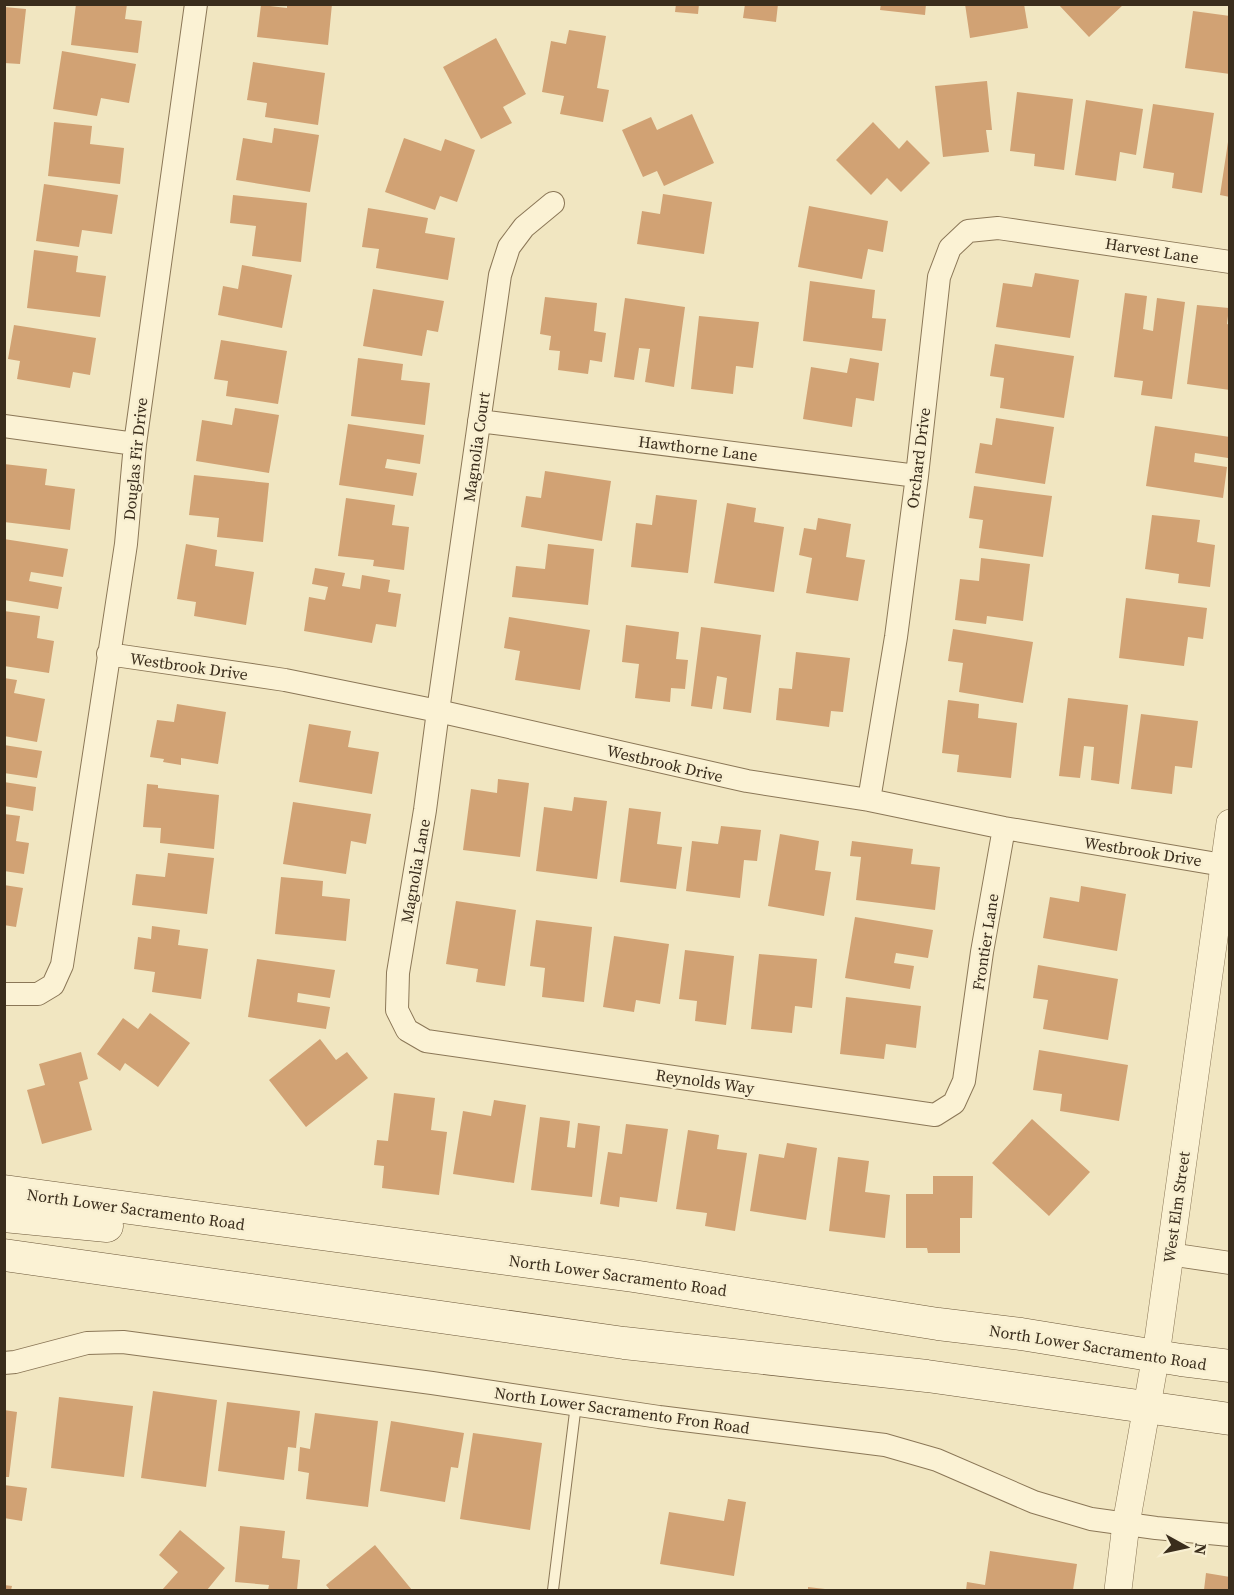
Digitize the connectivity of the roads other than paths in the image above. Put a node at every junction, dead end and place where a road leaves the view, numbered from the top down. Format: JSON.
{"nodes":[{"id":1,"x":196,"y":4,"type":"edge"},
{"id":2,"x":553,"y":203,"type":"dead end"},
{"id":3,"x":1074,"y":239,"type":"joint"},
{"id":4,"x":1230,"y":262,"type":"edge"},
{"id":5,"x":479,"y":421,"type":"junction"},
{"id":6,"x":4,"y":426,"type":"edge"},
{"id":7,"x":135,"y":444,"type":"junction"},
{"id":8,"x":917,"y":476,"type":"junction"},
{"id":9,"x":108,"y":654,"type":"junction"},
{"id":10,"x":438,"y":711,"type":"junction"},
{"id":11,"x":869,"y":800,"type":"junction"},
{"id":12,"x":1230,"y":823,"type":"edge"},
{"id":13,"x":1004,"y":828,"type":"junction"},
{"id":14,"x":1223,"y":865,"type":"junction"},
{"id":15,"x":4,"y":993,"type":"edge"},
{"id":16,"x":407,"y":1030,"type":"joint"},
{"id":17,"x":968,"y":1056,"type":"joint"},
{"id":18,"x":4,"y":1191,"type":"edge"},
{"id":19,"x":4,"y":1216,"type":"edge"},
{"id":20,"x":185,"y":1216,"type":"junction"},
{"id":21,"x":1169,"y":1254,"type":"junction"},
{"id":22,"x":4,"y":1255,"type":"edge"},
{"id":23,"x":1230,"y":1263,"type":"edge"},
{"id":24,"x":1156,"y":1355,"type":"junction"},
{"id":25,"x":4,"y":1363,"type":"edge"},
{"id":26,"x":1230,"y":1366,"type":"edge"},
{"id":27,"x":576,"y":1404,"type":"junction"},
{"id":28,"x":1147,"y":1407,"type":"junction"},
{"id":29,"x":1230,"y":1419,"type":"edge"},
{"id":30,"x":1126,"y":1524,"type":"junction"},
{"id":31,"x":1230,"y":1535,"type":"edge"},
{"id":32,"x":553,"y":1590,"type":"edge"},
{"id":33,"x":1118,"y":1590,"type":"edge"}],
"edges":[{"from":1,"to":7,"type":"street","name":"Douglas Fir Drive"},
{"from":2,"to":5,"type":"street","name":"Magnolia Court"},
{"from":3,"to":4,"type":"street","name":"Harvest Lane"},
{"from":3,"to":8,"type":"street","name":"Orchard Drive"},
{"from":5,"to":8,"type":"street","name":"Hawthorne Lane"},
{"from":5,"to":10,"type":"street","name":"Magnolia Court"},
{"from":6,"to":7,"type":"street"},
{"from":7,"to":9,"type":"street","name":"Douglas Fir Drive"},
{"from":8,"to":11,"type":"street","name":"Orchard Drive"},
{"from":9,"to":10,"type":"street","name":"Westbrook Drive"},
{"from":9,"to":15,"type":"street","name":"Douglas Fir Drive"},
{"from":10,"to":11,"type":"street","name":"Westbrook Drive"},
{"from":10,"to":16,"type":"street","name":"Magnolia Lane"},
{"from":11,"to":13,"type":"street","name":"Westbrook Drive"},
{"from":12,"to":14,"type":"street","name":"West Elm Street"},
{"from":13,"to":14,"type":"street","name":"Westbrook Drive"},
{"from":13,"to":17,"type":"street","name":"Frontier Lane"},
{"from":14,"to":21,"type":"street","name":"West Elm Street"},
{"from":16,"to":17,"type":"street","name":"Reynolds Way"},
{"from":18,"to":20,"type":"main road","name":"North Lower Sacramento Road"},
{"from":19,"to":20,"type":"main road"},
{"from":20,"to":24,"type":"main road","name":"North Lower Sacramento Road"},
{"from":21,"to":23,"type":"street"},
{"from":21,"to":24,"type":"street","name":"West Elm Street"},
{"from":22,"to":28,"type":"main road"},
{"from":24,"to":26,"type":"main road","name":"North Lower Sacramento Road"},
{"from":24,"to":28,"type":"street","name":"West Elm Street"},
{"from":25,"to":27,"type":"street","name":"North Lower Sacramento Fron Road"},
{"from":27,"to":30,"type":"street","name":"North Lower Sacramento Fron Road"},
{"from":27,"to":32,"type":"lane"},
{"from":28,"to":29,"type":"main road"},
{"from":28,"to":30,"type":"street","name":"West Elm Street"},
{"from":30,"to":31,"type":"street","name":"North Lower Sacramento Fron Road"},
{"from":30,"to":33,"type":"street","name":"West Elm Street"}]}
